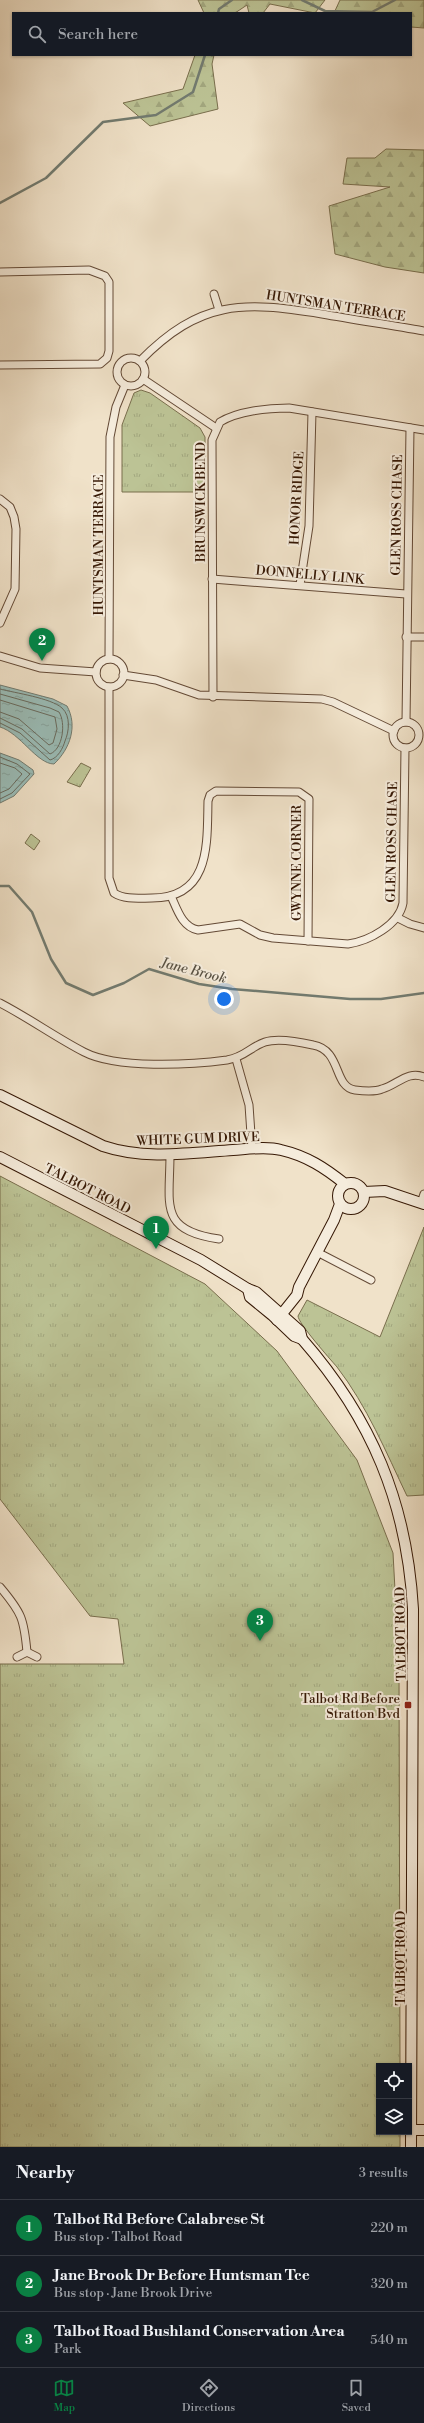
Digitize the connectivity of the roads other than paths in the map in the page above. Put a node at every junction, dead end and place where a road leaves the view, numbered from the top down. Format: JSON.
{"nodes":[{"id":1,"x":0,"y":272,"type":"edge"},
{"id":2,"x":214,"y":294,"type":"dead end"},
{"id":3,"x":219,"y":310,"type":"junction"},
{"id":4,"x":424,"y":331,"type":"edge"},
{"id":5,"x":140,"y":361,"type":"junction"},
{"id":6,"x":0,"y":365,"type":"edge"},
{"id":7,"x":143,"y":379,"type":"junction"},
{"id":8,"x":125,"y":385,"type":"junction"},
{"id":9,"x":312,"y":412,"type":"junction"},
{"id":10,"x":216,"y":428,"type":"junction"},
{"id":11,"x":410,"y":428,"type":"junction"},
{"id":12,"x":424,"y":430,"type":"edge"},
{"id":13,"x":0,"y":499,"type":"edge"},
{"id":14,"x":212,"y":578,"type":"junction"},
{"id":15,"x":300,"y":585,"type":"junction"},
{"id":16,"x":406,"y":594,"type":"junction"},
{"id":17,"x":0,"y":623,"type":"edge"},
{"id":18,"x":406,"y":636,"type":"junction"},
{"id":19,"x":424,"y":637,"type":"edge"},
{"id":20,"x":0,"y":656,"type":"edge"},
{"id":21,"x":109,"y":659,"type":"junction"},
{"id":22,"x":96,"y":672,"type":"junction"},
{"id":23,"x":123,"y":675,"type":"junction"},
{"id":24,"x":109,"y":687,"type":"junction"},
{"id":25,"x":213,"y":696,"type":"junction"},
{"id":26,"x":406,"y":722,"type":"junction"},
{"id":27,"x":394,"y":731,"type":"junction"},
{"id":28,"x":422,"y":737,"type":"edge"},
{"id":29,"x":405,"y":748,"type":"junction"},
{"id":30,"x":171,"y":896,"type":"junction"},
{"id":31,"x":398,"y":918,"type":"junction"},
{"id":32,"x":424,"y":928,"type":"edge"},
{"id":33,"x":308,"y":941,"type":"junction"},
{"id":34,"x":0,"y":1003,"type":"edge"},
{"id":35,"x":236,"y":1058,"type":"junction"},
{"id":36,"x":424,"y":1078,"type":"edge"},
{"id":37,"x":0,"y":1095,"type":"edge"},
{"id":38,"x":252,"y":1149,"type":"junction"},
{"id":39,"x":170,"y":1154,"type":"junction"},
{"id":40,"x":0,"y":1157,"type":"edge"},
{"id":41,"x":342,"y":1187,"type":"junction"},
{"id":42,"x":364,"y":1196,"type":"junction"},
{"id":43,"x":423,"y":1200,"type":"edge"},
{"id":44,"x":342,"y":1206,"type":"junction"},
{"id":45,"x":218,"y":1239,"type":"dead end"},
{"id":46,"x":317,"y":1252,"type":"junction"},
{"id":47,"x":371,"y":1280,"type":"dead end"},
{"id":48,"x":278,"y":1315,"type":"junction"},
{"id":49,"x":0,"y":1587,"type":"edge"},
{"id":50,"x":27,"y":1652,"type":"junction"},
{"id":51,"x":17,"y":1657,"type":"dead end"},
{"id":52,"x":37,"y":1657,"type":"dead end"},
{"id":53,"x":417,"y":2132,"type":"edge"},
{"id":54,"x":411,"y":2147,"type":"edge"},
{"id":55,"x":415,"y":2147,"type":"edge"}],
"edges":[{"from":1,"to":6,"type":"street"},
{"from":2,"to":3,"type":"street"},
{"from":3,"to":4,"type":"street","name":"HUNTSMAN TERRACE"},
{"from":3,"to":5,"type":"street","name":"HUNTSMAN TERRACE"},
{"from":5,"to":7,"type":"street"},
{"from":5,"to":8,"type":"street"},
{"from":7,"to":8,"type":"street"},
{"from":7,"to":10,"type":"street"},
{"from":8,"to":21,"type":"street","name":"HUNTSMAN TERRACE"},
{"from":9,"to":10,"type":"street","name":"BRUNSWICK BEND"},
{"from":9,"to":11,"type":"street","name":"BRUNSWICK BEND"},
{"from":9,"to":15,"type":"street","name":"HONOR RIDGE"},
{"from":10,"to":14,"type":"street","name":"BRUNSWICK BEND"},
{"from":11,"to":12,"type":"street","name":"BRUNSWICK BEND"},
{"from":11,"to":16,"type":"street","name":"GLEN ROSS CHASE"},
{"from":13,"to":17,"type":"street"},
{"from":14,"to":15,"type":"street","name":"DONNELLY LINK"},
{"from":14,"to":25,"type":"street","name":"BRUNSWICK BEND"},
{"from":15,"to":16,"type":"street","name":"DONNELLY LINK"},
{"from":16,"to":18,"type":"street","name":"GLEN ROSS CHASE"},
{"from":18,"to":19,"type":"street"},
{"from":18,"to":26,"type":"street","name":"GLEN ROSS CHASE"},
{"from":20,"to":22,"type":"street"},
{"from":21,"to":22,"type":"street"},
{"from":21,"to":23,"type":"street"},
{"from":22,"to":24,"type":"street"},
{"from":23,"to":24,"type":"street"},
{"from":23,"to":25,"type":"street"},
{"from":24,"to":30,"type":"street","name":"GWYNNE CORNER"},
{"from":25,"to":27,"type":"street"},
{"from":26,"to":27,"type":"street"},
{"from":26,"to":28,"type":"street"},
{"from":27,"to":29,"type":"street"},
{"from":28,"to":29,"type":"street"},
{"from":29,"to":31,"type":"street","name":"GLEN ROSS CHASE"},
{"from":30,"to":33,"type":"street","name":"GLEN ROSS CHASE"},
{"from":30,"to":33,"type":"street","name":"GWYNNE CORNER"},
{"from":31,"to":32,"type":"street"},
{"from":31,"to":33,"type":"street","name":"GLEN ROSS CHASE"},
{"from":34,"to":35,"type":"street"},
{"from":35,"to":36,"type":"street"},
{"from":35,"to":38,"type":"street"},
{"from":37,"to":39,"type":"main road","name":"WHITE GUM DRIVE"},
{"from":38,"to":39,"type":"main road","name":"WHITE GUM DRIVE"},
{"from":38,"to":41,"type":"main road","name":"WHITE GUM DRIVE"},
{"from":39,"to":45,"type":"street"},
{"from":40,"to":48,"type":"main road","name":"TALBOT ROAD"},
{"from":41,"to":42,"type":"main road"},
{"from":41,"to":44,"type":"main road"},
{"from":42,"to":43,"type":"main road"},
{"from":42,"to":44,"type":"main road"},
{"from":44,"to":46,"type":"main road"},
{"from":46,"to":47,"type":"street"},
{"from":46,"to":48,"type":"main road"},
{"from":48,"to":53,"type":"main road","name":"TALBOT ROAD"},
{"from":49,"to":50,"type":"street"},
{"from":50,"to":51,"type":"street"},
{"from":50,"to":52,"type":"street"},
{"from":53,"to":54,"type":"main road","name":"TALBOT ROAD"},
{"from":53,"to":55,"type":"main road","name":"TALBOT ROAD"}]}
